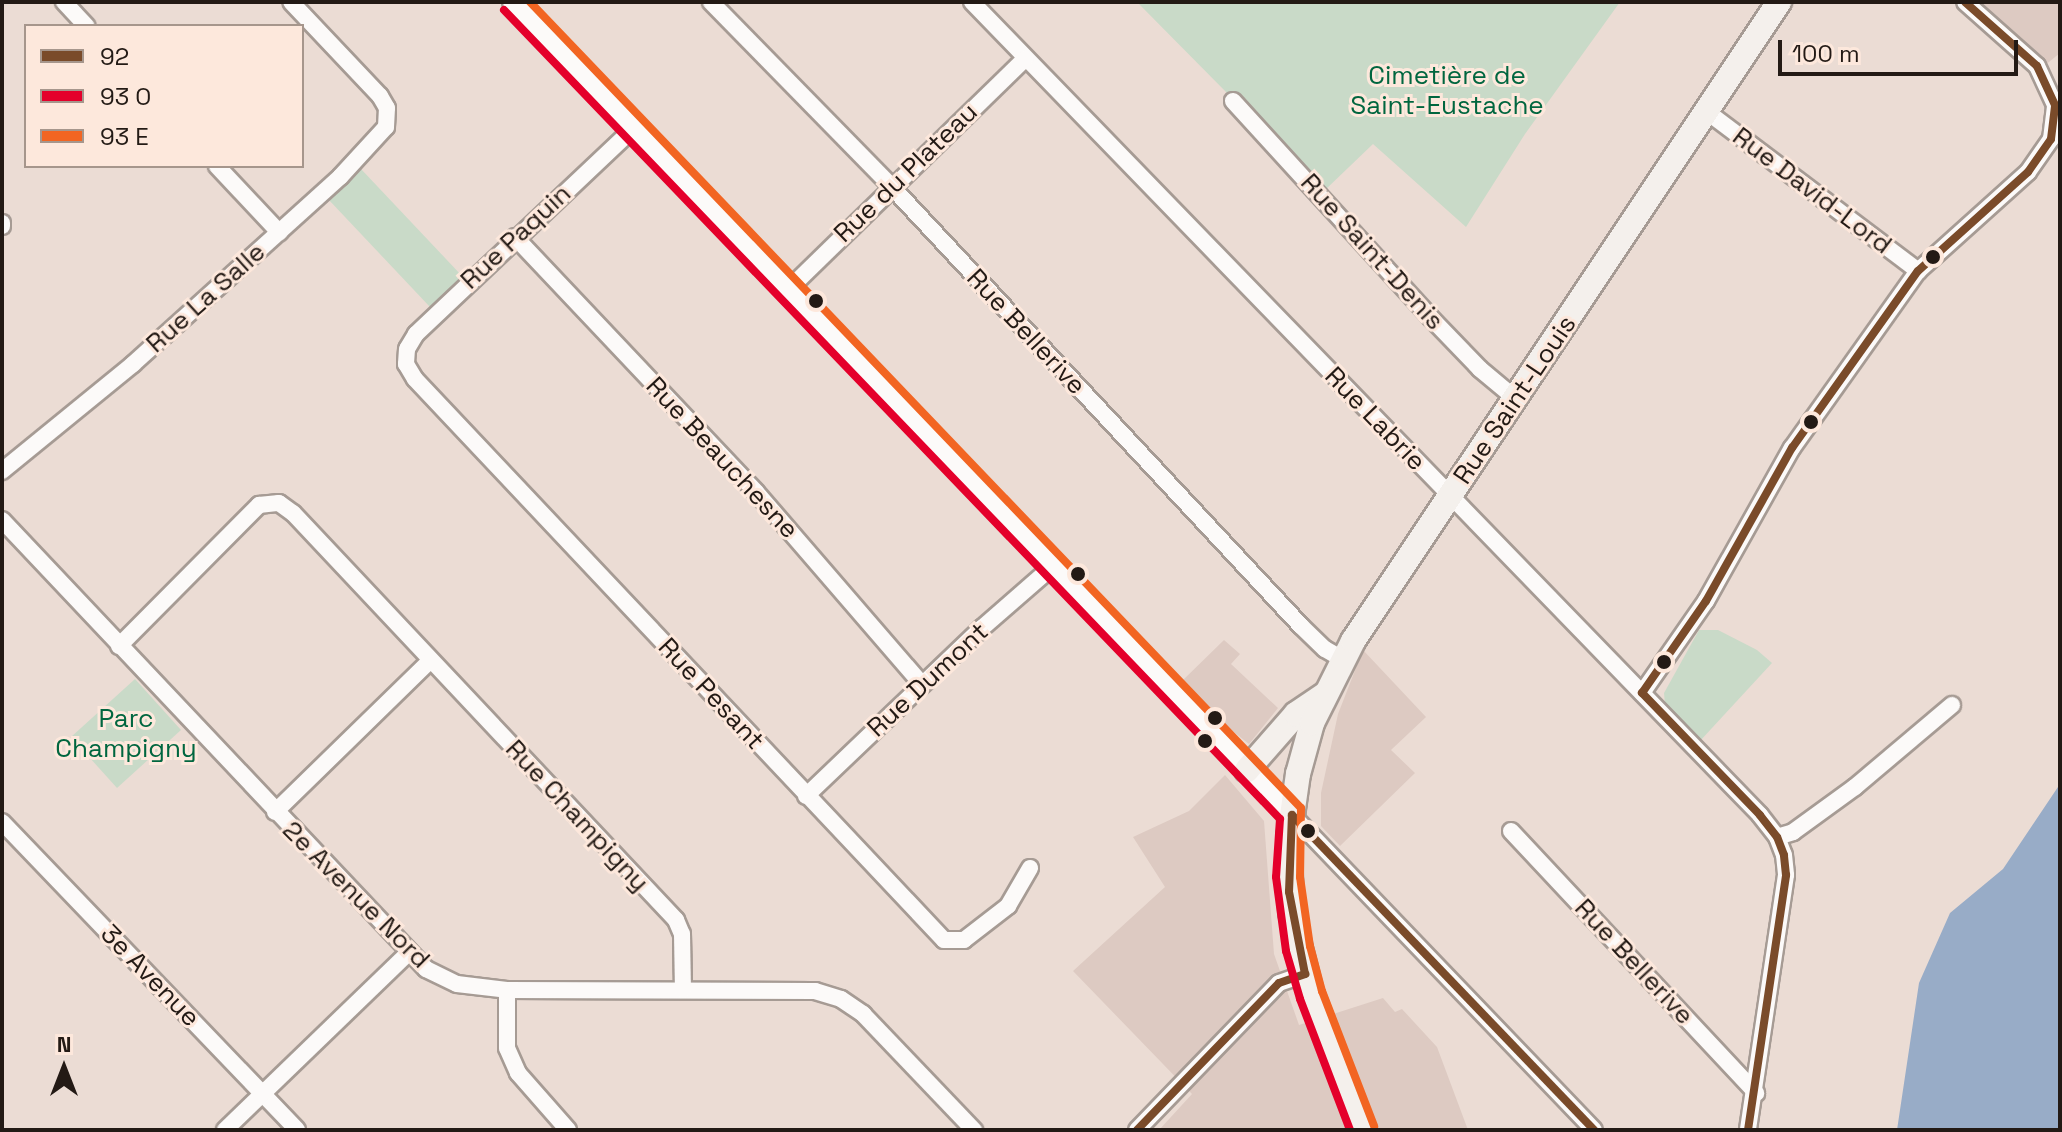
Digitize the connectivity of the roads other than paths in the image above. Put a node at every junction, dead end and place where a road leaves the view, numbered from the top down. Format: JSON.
{"nodes":[{"id":1,"x":64,"y":2,"type":"edge"},
{"id":2,"x":513,"y":2,"type":"edge"},
{"id":3,"x":711,"y":2,"type":"edge"},
{"id":4,"x":972,"y":2,"type":"edge"},
{"id":5,"x":1779,"y":2,"type":"edge"},
{"id":6,"x":1965,"y":2,"type":"edge"},
{"id":7,"x":294,"y":3,"type":"edge"},
{"id":8,"x":84,"y":24,"type":"edge"},
{"id":9,"x":1025,"y":59,"type":"junction"},
{"id":10,"x":1233,"y":101,"type":"dead end"},
{"id":11,"x":1706,"y":111,"type":"junction"},
{"id":12,"x":636,"y":126,"type":"junction"},
{"id":13,"x":219,"y":168,"type":"edge"},
{"id":14,"x":891,"y":186,"type":"junction"},
{"id":15,"x":279,"y":232,"type":"junction"},
{"id":16,"x":515,"y":237,"type":"junction"},
{"id":17,"x":1918,"y":271,"type":"junction"},
{"id":18,"x":789,"y":289,"type":"junction"},
{"id":19,"x":407,"y":355,"type":"joint"},
{"id":20,"x":1516,"y":399,"type":"junction"},
{"id":21,"x":2,"y":471,"type":"edge"},
{"id":22,"x":1451,"y":497,"type":"junction"},
{"id":23,"x":2,"y":520,"type":"edge"},
{"id":24,"x":1052,"y":567,"type":"junction"},
{"id":25,"x":119,"y":646,"type":"junction"},
{"id":26,"x":1342,"y":659,"type":"junction"},
{"id":27,"x":430,"y":661,"type":"junction"},
{"id":28,"x":922,"y":684,"type":"junction"},
{"id":29,"x":1642,"y":693,"type":"junction"},
{"id":30,"x":1324,"y":695,"type":"junction"},
{"id":31,"x":1952,"y":705,"type":"dead end"},
{"id":32,"x":1247,"y":770,"type":"junction"},
{"id":33,"x":806,"y":796,"type":"junction"},
{"id":34,"x":275,"y":812,"type":"junction"},
{"id":35,"x":1292,"y":815,"type":"junction"},
{"id":36,"x":2,"y":822,"type":"edge"},
{"id":37,"x":1511,"y":831,"type":"dead end"},
{"id":38,"x":1777,"y":837,"type":"junction"},
{"id":39,"x":1030,"y":868,"type":"dead end"},
{"id":40,"x":408,"y":953,"type":"junction"},
{"id":41,"x":1305,"y":974,"type":"junction"},
{"id":42,"x":507,"y":990,"type":"junction"},
{"id":43,"x":683,"y":990,"type":"junction"},
{"id":44,"x":1756,"y":1093,"type":"junction"},
{"id":45,"x":263,"y":1094,"type":"junction"},
{"id":46,"x":225,"y":1130,"type":"edge"},
{"id":47,"x":297,"y":1130,"type":"edge"},
{"id":48,"x":568,"y":1130,"type":"edge"},
{"id":49,"x":974,"y":1130,"type":"edge"},
{"id":50,"x":1137,"y":1130,"type":"edge"},
{"id":51,"x":1363,"y":1130,"type":"edge"},
{"id":52,"x":1594,"y":1130,"type":"edge"},
{"id":53,"x":1748,"y":1130,"type":"edge"}],
"edges":[{"from":1,"to":8,"type":"street"},
{"from":2,"to":12,"type":"street"},
{"from":3,"to":14,"type":"street","name":"Rue Bellerive"},
{"from":4,"to":9,"type":"street","name":"Rue Labrie"},
{"from":5,"to":11,"type":"main road","name":"Rue Saint-Louis"},
{"from":6,"to":17,"type":"street"},
{"from":7,"to":15,"type":"street","name":"Rue La Salle"},
{"from":9,"to":14,"type":"street","name":"Rue du Plateau"},
{"from":9,"to":22,"type":"street","name":"Rue Labrie"},
{"from":10,"to":20,"type":"street","name":"Rue Saint-Denis"},
{"from":11,"to":17,"type":"street","name":"Rue David-Lord"},
{"from":11,"to":20,"type":"main road","name":"Rue Saint-Louis"},
{"from":12,"to":16,"type":"street","name":"Rue Paquin"},
{"from":12,"to":18,"type":"street"},
{"from":13,"to":15,"type":"street"},
{"from":14,"to":18,"type":"street","name":"Rue du Plateau"},
{"from":14,"to":26,"type":"street","name":"Rue Bellerive"},
{"from":15,"to":21,"type":"street","name":"Rue La Salle"},
{"from":16,"to":19,"type":"street","name":"Rue Paquin"},
{"from":16,"to":28,"type":"street","name":"Rue Beauchesne"},
{"from":17,"to":29,"type":"street"},
{"from":18,"to":24,"type":"street"},
{"from":19,"to":33,"type":"street","name":"Rue Pesant"},
{"from":20,"to":22,"type":"main road","name":"Rue Saint-Louis"},
{"from":22,"to":26,"type":"main road","name":"Rue Saint-Louis"},
{"from":22,"to":29,"type":"street","name":"Rue Labrie"},
{"from":23,"to":25,"type":"street","name":"2e Avenue Nord"},
{"from":24,"to":28,"type":"street","name":"Rue Dumont"},
{"from":24,"to":32,"type":"street"},
{"from":25,"to":27,"type":"street","name":"Rue Champigny"},
{"from":25,"to":34,"type":"street","name":"2e Avenue Nord"},
{"from":26,"to":30,"type":"main road","name":"Rue Saint-Louis"},
{"from":27,"to":34,"type":"street"},
{"from":27,"to":43,"type":"street","name":"Rue Champigny"},
{"from":28,"to":33,"type":"street","name":"Rue Dumont"},
{"from":29,"to":38,"type":"street","name":"Rue Labrie"},
{"from":30,"to":32,"type":"main road"},
{"from":30,"to":35,"type":"main road","name":"Rue Saint-Louis"},
{"from":31,"to":38,"type":"street"},
{"from":32,"to":35,"type":"street"},
{"from":33,"to":39,"type":"street","name":"Rue Pesant"},
{"from":34,"to":40,"type":"street","name":"2e Avenue Nord"},
{"from":35,"to":41,"type":"main road","name":"Rue Saint-Louis"},
{"from":35,"to":52,"type":"street"},
{"from":36,"to":45,"type":"street","name":"3e Avenue"},
{"from":37,"to":44,"type":"street","name":"Rue Bellerive"},
{"from":38,"to":44,"type":"street","name":"Rue Labrie"},
{"from":40,"to":42,"type":"street","name":"2e Avenue Nord"},
{"from":40,"to":45,"type":"street"},
{"from":41,"to":50,"type":"street"},
{"from":41,"to":51,"type":"main road","name":"Rue Saint-Louis"},
{"from":42,"to":43,"type":"street","name":"2e Avenue Nord"},
{"from":42,"to":48,"type":"street"},
{"from":43,"to":49,"type":"street","name":"2e Avenue Nord"},
{"from":44,"to":53,"type":"street","name":"Rue Labrie"},
{"from":45,"to":46,"type":"street"},
{"from":45,"to":47,"type":"street","name":"3e Avenue"}]}
